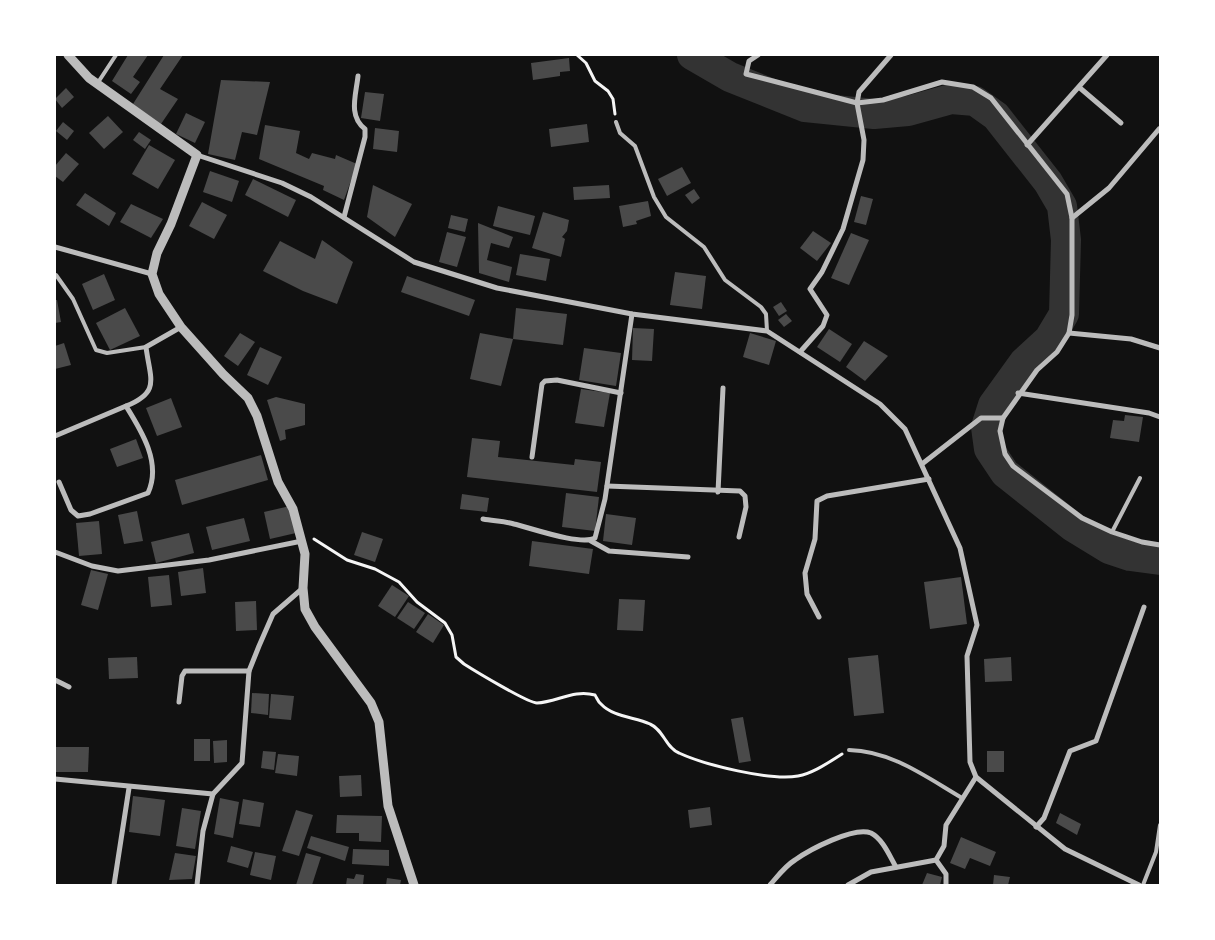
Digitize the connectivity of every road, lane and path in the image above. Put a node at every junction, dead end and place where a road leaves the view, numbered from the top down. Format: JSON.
{"nodes":[{"id":1,"x":68,"y":55,"type":"edge"},
{"id":2,"x":116,"y":55,"type":"edge"},
{"id":3,"x":577,"y":55,"type":"edge"},
{"id":4,"x":758,"y":55,"type":"edge"},
{"id":5,"x":892,"y":55,"type":"edge"},
{"id":6,"x":1108,"y":55,"type":"edge"},
{"id":7,"x":358,"y":76,"type":"dead end"},
{"id":8,"x":97,"y":84,"type":"junction"},
{"id":9,"x":1080,"y":88,"type":"junction"},
{"id":10,"x":857,"y":103,"type":"junction"},
{"id":11,"x":616,"y":122,"type":"joint"},
{"id":12,"x":1121,"y":123,"type":"dead end"},
{"id":13,"x":1159,"y":129,"type":"edge"},
{"id":14,"x":1028,"y":145,"type":"junction"},
{"id":15,"x":197,"y":155,"type":"junction"},
{"id":16,"x":344,"y":217,"type":"junction"},
{"id":17,"x":1072,"y":218,"type":"junction"},
{"id":18,"x":55,"y":247,"type":"edge"},
{"id":19,"x":152,"y":274,"type":"junction"},
{"id":20,"x":56,"y":275,"type":"dead end"},
{"id":21,"x":632,"y":314,"type":"junction"},
{"id":22,"x":181,"y":327,"type":"junction"},
{"id":23,"x":767,"y":330,"type":"junction"},
{"id":24,"x":1069,"y":333,"type":"junction"},
{"id":25,"x":146,"y":347,"type":"junction"},
{"id":26,"x":1160,"y":348,"type":"edge"},
{"id":27,"x":800,"y":352,"type":"junction"},
{"id":28,"x":723,"y":388,"type":"dead end"},
{"id":29,"x":620,"y":393,"type":"junction"},
{"id":30,"x":1018,"y":393,"type":"junction"},
{"id":31,"x":126,"y":406,"type":"junction"},
{"id":32,"x":1160,"y":417,"type":"edge"},
{"id":33,"x":1003,"y":418,"type":"junction"},
{"id":34,"x":55,"y":436,"type":"edge"},
{"id":35,"x":532,"y":457,"type":"dead end"},
{"id":36,"x":922,"y":464,"type":"junction"},
{"id":37,"x":1140,"y":478,"type":"dead end"},
{"id":38,"x":929,"y":479,"type":"junction"},
{"id":39,"x":59,"y":482,"type":"dead end"},
{"id":40,"x":607,"y":486,"type":"junction"},
{"id":41,"x":718,"y":492,"type":"junction"},
{"id":42,"x":483,"y":519,"type":"dead end"},
{"id":43,"x":1112,"y":532,"type":"junction"},
{"id":44,"x":739,"y":537,"type":"dead end"},
{"id":45,"x":302,"y":541,"type":"junction"},
{"id":46,"x":590,"y":541,"type":"junction"},
{"id":47,"x":1160,"y":544,"type":"edge"},
{"id":48,"x":55,"y":552,"type":"edge"},
{"id":49,"x":688,"y":557,"type":"dead end"},
{"id":50,"x":303,"y":588,"type":"junction"},
{"id":51,"x":1144,"y":607,"type":"dead end"},
{"id":52,"x":819,"y":617,"type":"dead end"},
{"id":53,"x":249,"y":671,"type":"junction"},
{"id":54,"x":55,"y":680,"type":"edge"},
{"id":55,"x":69,"y":687,"type":"dead end"},
{"id":56,"x":179,"y":702,"type":"dead end"},
{"id":57,"x":849,"y":750,"type":"joint"},
{"id":58,"x":976,"y":778,"type":"junction"},
{"id":59,"x":55,"y":779,"type":"edge"},
{"id":60,"x":129,"y":788,"type":"junction"},
{"id":61,"x":213,"y":794,"type":"junction"},
{"id":62,"x":962,"y":798,"type":"junction"},
{"id":63,"x":1160,"y":825,"type":"edge"},
{"id":64,"x":1036,"y":827,"type":"junction"},
{"id":65,"x":936,"y":860,"type":"junction"},
{"id":66,"x":896,"y":868,"type":"junction"},
{"id":67,"x":114,"y":885,"type":"edge"},
{"id":68,"x":197,"y":885,"type":"edge"},
{"id":69,"x":414,"y":885,"type":"edge"},
{"id":70,"x":770,"y":885,"type":"edge"},
{"id":71,"x":848,"y":885,"type":"edge"},
{"id":72,"x":946,"y":885,"type":"edge"},
{"id":73,"x":1141,"y":885,"type":"edge"}],
"edges":[{"from":1,"to":8,"type":"street"},
{"from":2,"to":8,"type":"lane"},
{"from":3,"to":11,"type":"path"},
{"from":4,"to":10,"type":"street"},
{"from":5,"to":10,"type":"street"},
{"from":6,"to":9,"type":"street"},
{"from":7,"to":16,"type":"street"},
{"from":8,"to":15,"type":"street"},
{"from":9,"to":12,"type":"street"},
{"from":9,"to":14,"type":"street"},
{"from":10,"to":14,"type":"street"},
{"from":10,"to":27,"type":"street"},
{"from":11,"to":23,"type":"lane"},
{"from":13,"to":17,"type":"street"},
{"from":14,"to":17,"type":"street"},
{"from":15,"to":16,"type":"street"},
{"from":15,"to":19,"type":"street"},
{"from":16,"to":21,"type":"street"},
{"from":17,"to":24,"type":"street"},
{"from":18,"to":19,"type":"street"},
{"from":19,"to":22,"type":"street"},
{"from":20,"to":25,"type":"lane"},
{"from":21,"to":23,"type":"street"},
{"from":21,"to":29,"type":"street"},
{"from":22,"to":25,"type":"street"},
{"from":22,"to":45,"type":"street"},
{"from":23,"to":27,"type":"street"},
{"from":24,"to":26,"type":"street"},
{"from":24,"to":30,"type":"street"},
{"from":25,"to":31,"type":"street"},
{"from":27,"to":36,"type":"street"},
{"from":28,"to":41,"type":"street"},
{"from":29,"to":35,"type":"street"},
{"from":29,"to":40,"type":"street"},
{"from":30,"to":32,"type":"street"},
{"from":30,"to":33,"type":"street"},
{"from":31,"to":34,"type":"street"},
{"from":31,"to":39,"type":"street"},
{"from":33,"to":36,"type":"street"},
{"from":33,"to":43,"type":"street"},
{"from":36,"to":38,"type":"street"},
{"from":37,"to":43,"type":"lane"},
{"from":38,"to":52,"type":"street"},
{"from":38,"to":58,"type":"street"},
{"from":40,"to":41,"type":"street"},
{"from":40,"to":46,"type":"street"},
{"from":41,"to":44,"type":"street"},
{"from":42,"to":46,"type":"street"},
{"from":43,"to":47,"type":"street"},
{"from":45,"to":48,"type":"street"},
{"from":45,"to":50,"type":"street"},
{"from":45,"to":57,"type":"path"},
{"from":46,"to":49,"type":"street"},
{"from":50,"to":53,"type":"street"},
{"from":50,"to":69,"type":"street"},
{"from":51,"to":64,"type":"street"},
{"from":53,"to":56,"type":"street"},
{"from":53,"to":61,"type":"street"},
{"from":54,"to":55,"type":"street"},
{"from":57,"to":62,"type":"lane"},
{"from":58,"to":62,"type":"street"},
{"from":58,"to":64,"type":"street"},
{"from":59,"to":60,"type":"street"},
{"from":60,"to":61,"type":"street"},
{"from":60,"to":67,"type":"street"},
{"from":61,"to":68,"type":"street"},
{"from":62,"to":65,"type":"street"},
{"from":63,"to":73,"type":"lane"},
{"from":64,"to":73,"type":"street"},
{"from":65,"to":66,"type":"street"},
{"from":65,"to":72,"type":"street"},
{"from":66,"to":70,"type":"street"},
{"from":66,"to":71,"type":"street"}]}
